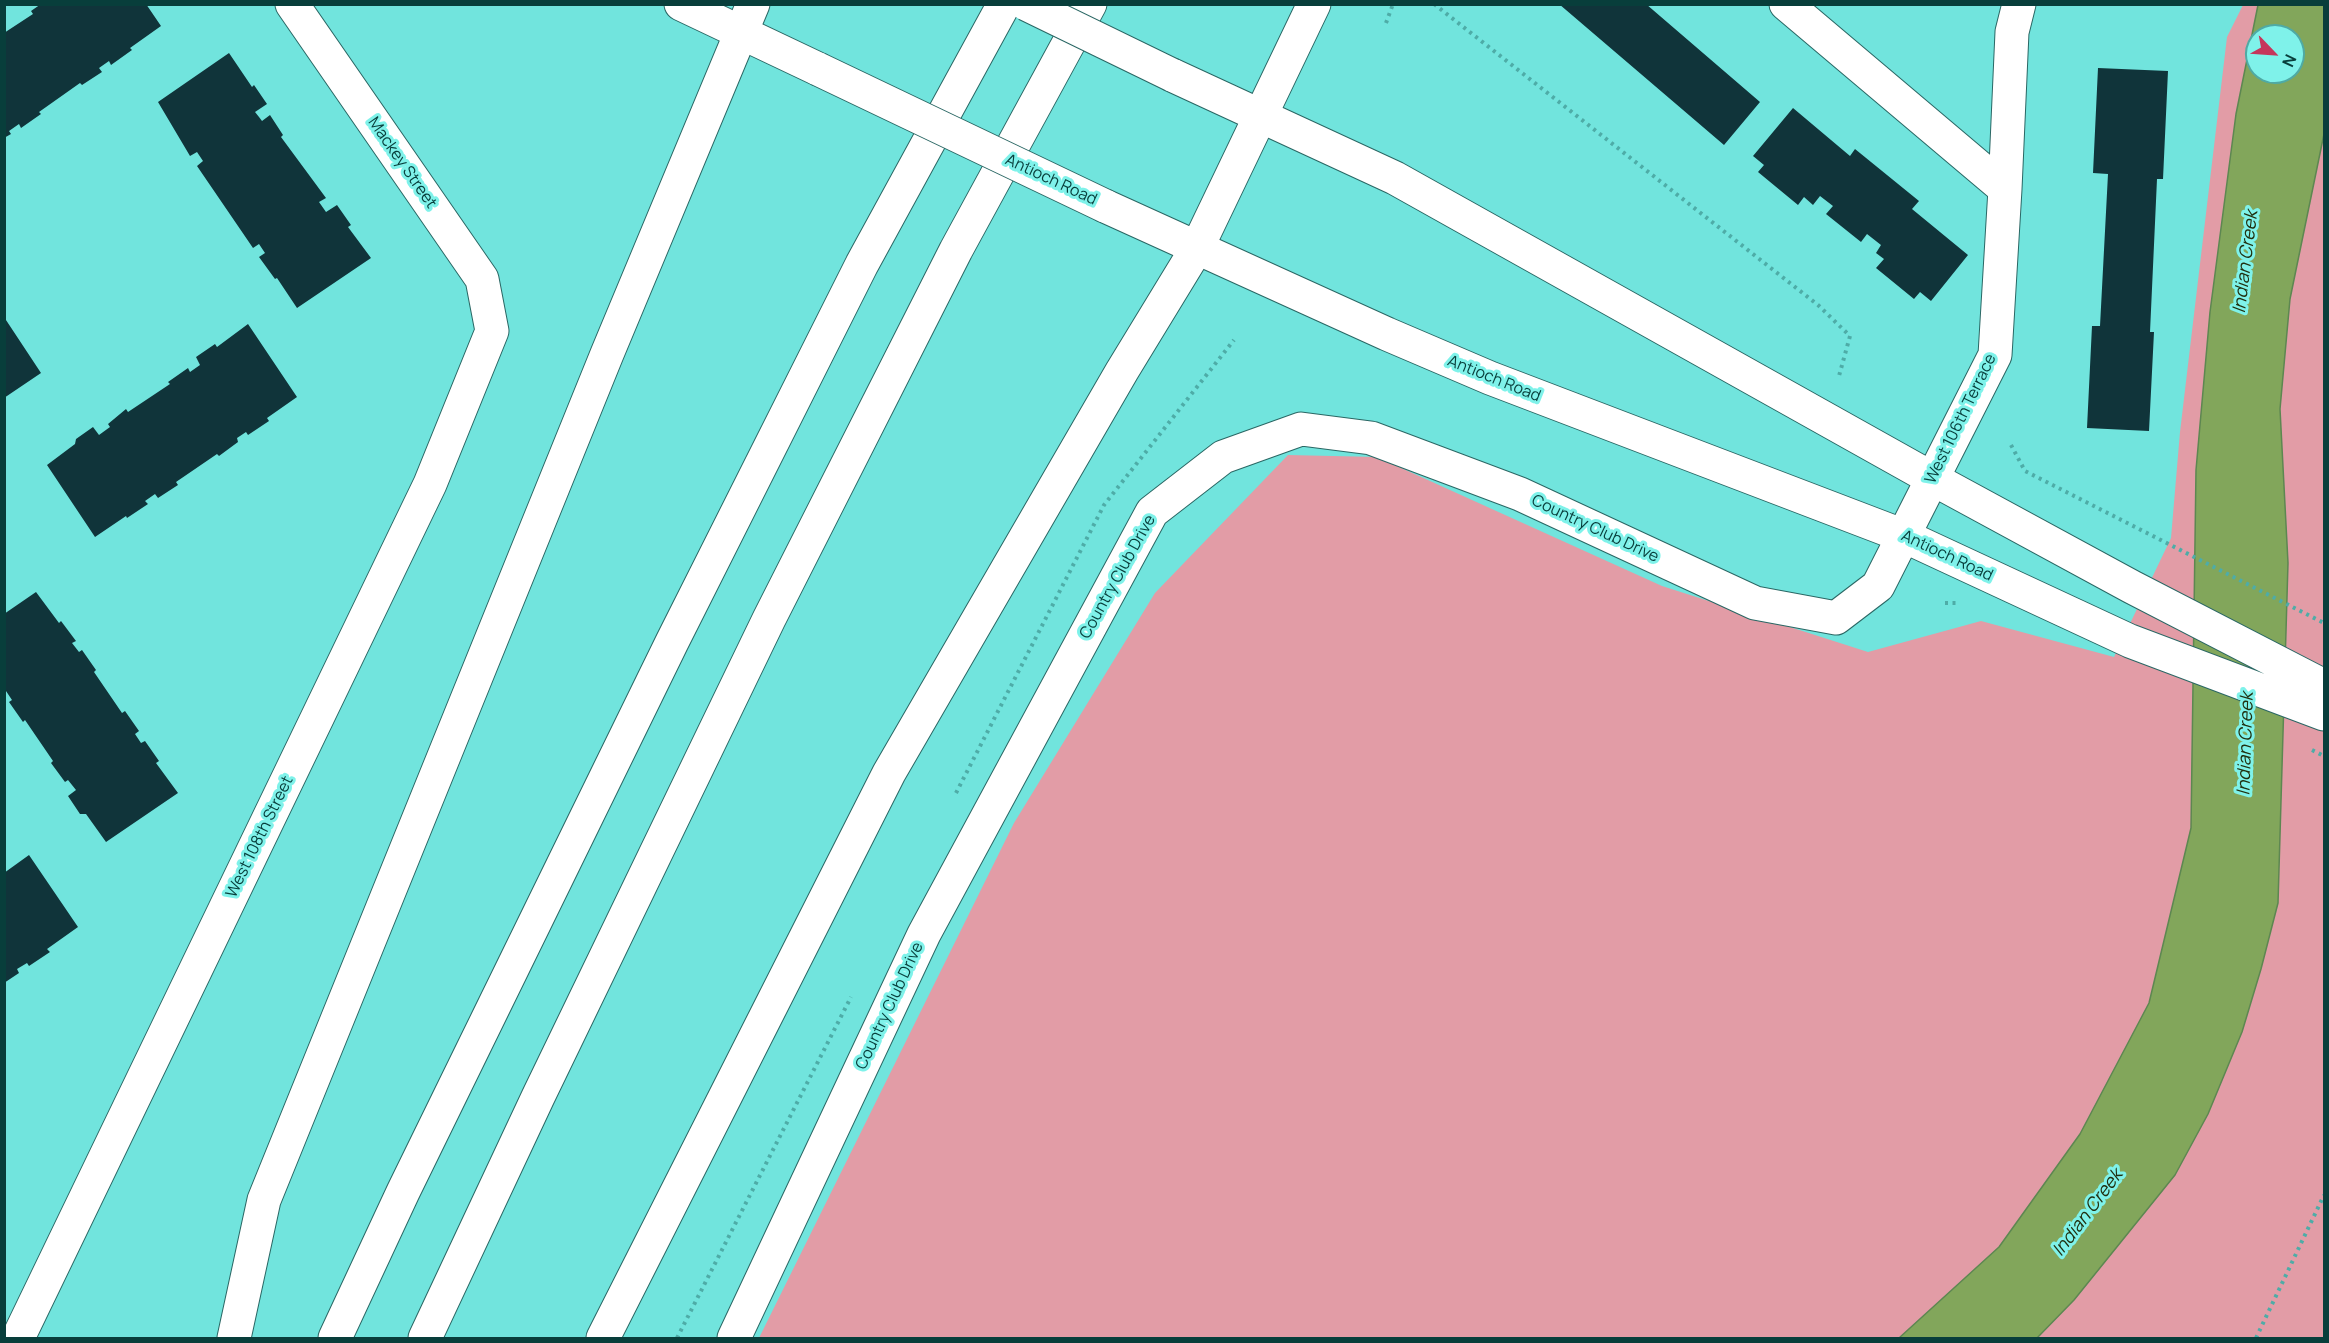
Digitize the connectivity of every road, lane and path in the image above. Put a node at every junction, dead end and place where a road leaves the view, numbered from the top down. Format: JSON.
{"nodes":[{"id":1,"x":292,"y":4,"type":"edge"},
{"id":2,"x":681,"y":4,"type":"edge"},
{"id":3,"x":1004,"y":4,"type":"edge"},
{"id":4,"x":1026,"y":4,"type":"edge"},
{"id":5,"x":1090,"y":4,"type":"edge"},
{"id":6,"x":1314,"y":4,"type":"edge"},
{"id":7,"x":1393,"y":4,"type":"edge"},
{"id":8,"x":1434,"y":4,"type":"edge"},
{"id":9,"x":1786,"y":4,"type":"edge"},
{"id":10,"x":2019,"y":4,"type":"edge"},
{"id":11,"x":746,"y":18,"type":"edge"},
{"id":12,"x":1386,"y":23,"type":"dead end"},
{"id":13,"x":1261,"y":116,"type":"junction"},
{"id":14,"x":2005,"y":189,"type":"junction"},
{"id":15,"x":1197,"y":248,"type":"junction"},
{"id":16,"x":492,"y":331,"type":"joint"},
{"id":17,"x":1839,"y":376,"type":"dead end"},
{"id":18,"x":2011,"y":445,"type":"dead end"},
{"id":19,"x":1933,"y":479,"type":"junction"},
{"id":20,"x":1904,"y":536,"type":"junction"},
{"id":21,"x":2325,"y":623,"type":"edge"},
{"id":22,"x":2325,"y":686,"type":"edge"},
{"id":23,"x":2325,"y":714,"type":"edge"},
{"id":24,"x":2325,"y":1195,"type":"edge"},
{"id":25,"x":18,"y":1338,"type":"edge"},
{"id":26,"x":234,"y":1338,"type":"edge"},
{"id":27,"x":335,"y":1338,"type":"edge"},
{"id":28,"x":425,"y":1338,"type":"edge"},
{"id":29,"x":603,"y":1338,"type":"edge"},
{"id":30,"x":734,"y":1338,"type":"edge"},
{"id":31,"x":2256,"y":1338,"type":"edge"}],
"edges":[{"from":1,"to":16,"type":"main road","name":"Mackey Street"},
{"from":2,"to":11,"type":"main road","name":"Antioch Road"},
{"from":3,"to":27,"type":"main road"},
{"from":4,"to":13,"type":"main road","bridge":true},
{"from":5,"to":28,"type":"main road"},
{"from":6,"to":13,"type":"main road"},
{"from":7,"to":12,"type":"path"},
{"from":8,"to":17,"type":"path"},
{"from":9,"to":14,"type":"main road"},
{"from":10,"to":14,"type":"main road","name":"West 106th Terrace"},
{"from":11,"to":15,"type":"main road","name":"Antioch Road","bridge":true},
{"from":11,"to":26,"type":"main road"},
{"from":13,"to":15,"type":"main road"},
{"from":13,"to":19,"type":"main road"},
{"from":14,"to":19,"type":"main road","name":"West 106th Terrace"},
{"from":15,"to":20,"type":"main road","name":"Antioch Road"},
{"from":15,"to":29,"type":"main road"},
{"from":16,"to":25,"type":"main road","name":"West 108th Street"},
{"from":18,"to":21,"type":"path"},
{"from":19,"to":20,"type":"main road","name":"West 106th Terrace"},
{"from":19,"to":22,"type":"main road"},
{"from":20,"to":23,"type":"main road","name":"Antioch Road"},
{"from":20,"to":30,"type":"main road","name":"Country Club Drive"},
{"from":24,"to":31,"type":"path"}]}
